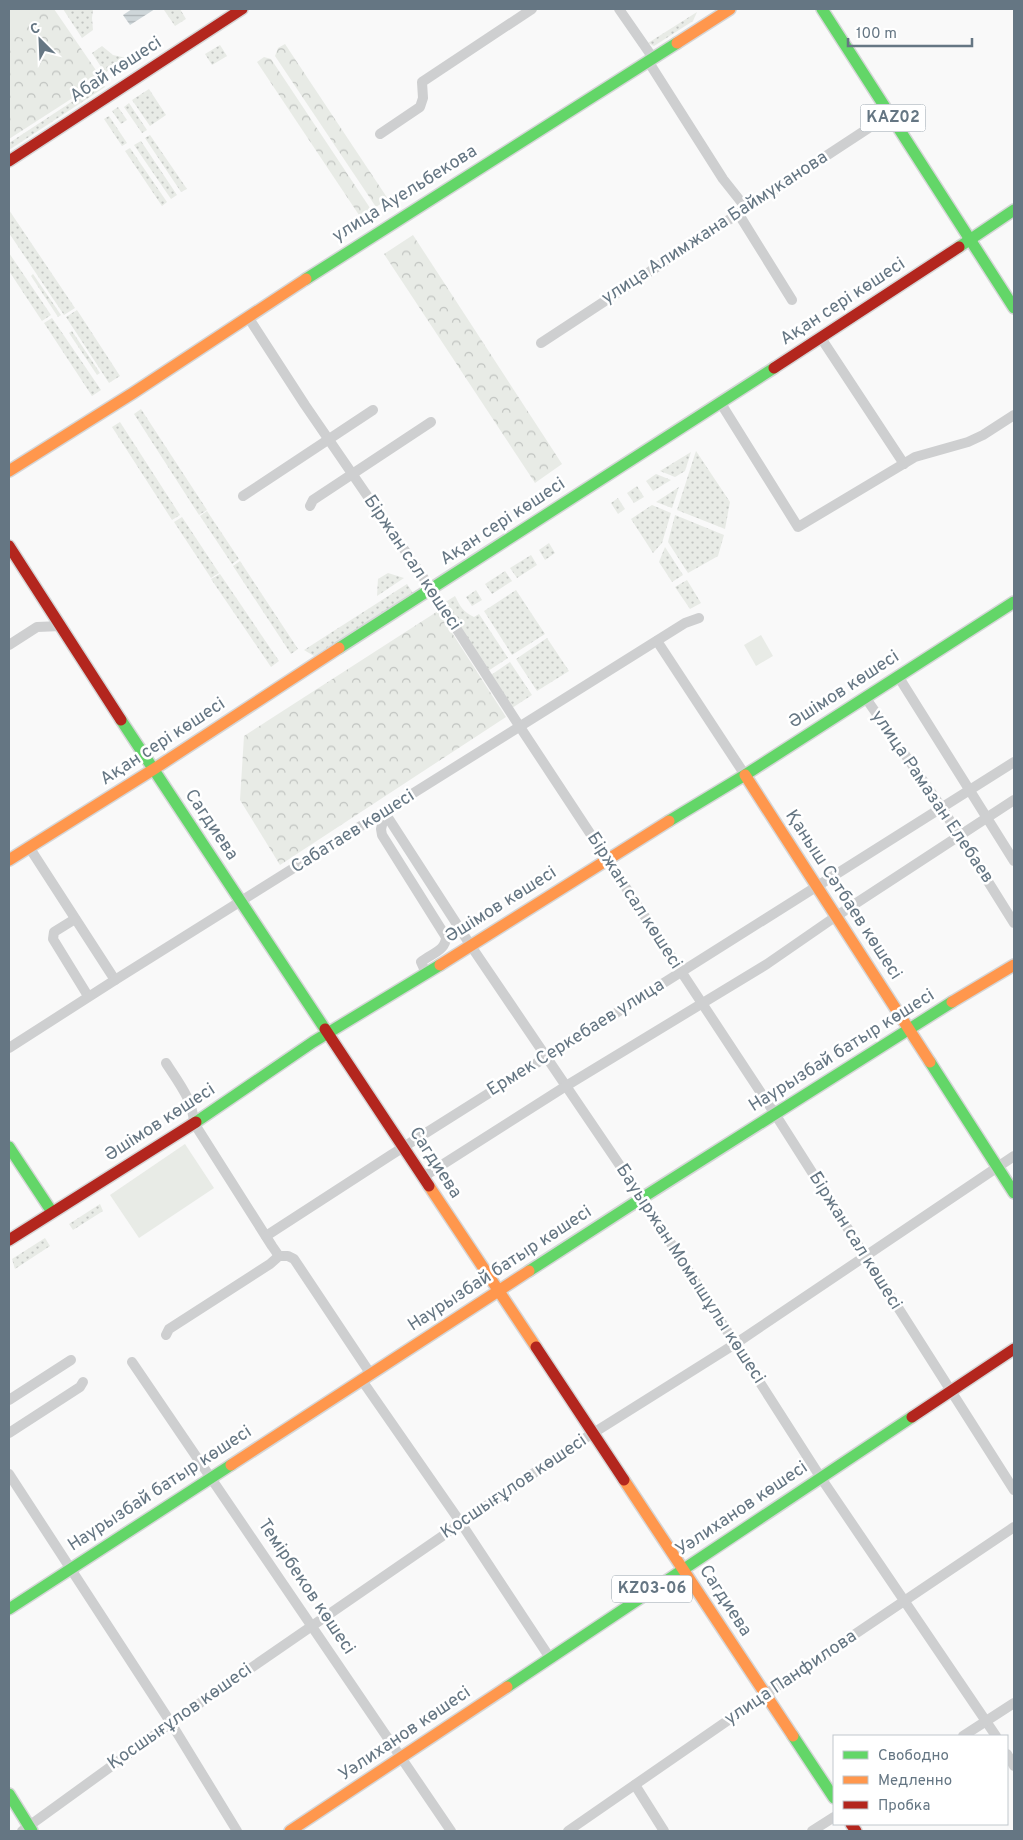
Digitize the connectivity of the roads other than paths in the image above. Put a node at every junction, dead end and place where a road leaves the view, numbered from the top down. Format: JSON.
{"nodes":[{"id":1,"x":242,"y":9,"type":"edge"},
{"id":2,"x":532,"y":9,"type":"edge"},
{"id":3,"x":619,"y":9,"type":"edge"},
{"id":4,"x":730,"y":9,"type":"edge"},
{"id":5,"x":822,"y":9,"type":"edge"},
{"id":6,"x":650,"y":59,"type":"junction"},
{"id":7,"x":890,"y":114,"type":"junction"},
{"id":8,"x":380,"y":134,"type":"dead end"},
{"id":9,"x":9,"y":161,"type":"edge"},
{"id":10,"x":1014,"y":210,"type":"edge"},
{"id":11,"x":742,"y":211,"type":"junction"},
{"id":12,"x":970,"y":238,"type":"junction"},
{"id":13,"x":792,"y":300,"type":"dead end"},
{"id":14,"x":1014,"y":308,"type":"edge"},
{"id":15,"x":248,"y":317,"type":"junction"},
{"id":16,"x":821,"y":338,"type":"junction"},
{"id":17,"x":541,"y":343,"type":"dead end"},
{"id":18,"x":720,"y":402,"type":"junction"},
{"id":19,"x":373,"y":410,"type":"dead end"},
{"id":20,"x":1014,"y":415,"type":"edge"},
{"id":21,"x":431,"y":422,"type":"dead end"},
{"id":22,"x":329,"y":440,"type":"junction"},
{"id":23,"x":904,"y":464,"type":"junction"},
{"id":24,"x":9,"y":471,"type":"edge"},
{"id":25,"x":352,"y":474,"type":"junction"},
{"id":26,"x":242,"y":496,"type":"dead end"},
{"id":27,"x":310,"y":506,"type":"dead end"},
{"id":28,"x":9,"y":546,"type":"edge"},
{"id":29,"x":430,"y":589,"type":"junction"},
{"id":30,"x":1013,"y":604,"type":"edge"},
{"id":31,"x":699,"y":618,"type":"dead end"},
{"id":32,"x":61,"y":626,"type":"junction"},
{"id":33,"x":657,"y":641,"type":"junction"},
{"id":34,"x":9,"y":645,"type":"edge"},
{"id":35,"x":898,"y":676,"type":"junction"},
{"id":36,"x":866,"y":697,"type":"junction"},
{"id":37,"x":520,"y":727,"type":"junction"},
{"id":38,"x":1014,"y":762,"type":"edge"},
{"id":39,"x":154,"y":769,"type":"junction"},
{"id":40,"x":745,"y":775,"type":"junction"},
{"id":41,"x":969,"y":791,"type":"junction"},
{"id":42,"x":1014,"y":800,"type":"edge"},
{"id":43,"x":942,"y":808,"type":"junction"},
{"id":44,"x":384,"y":813,"type":"junction"},
{"id":45,"x":986,"y":818,"type":"junction"},
{"id":46,"x":959,"y":836,"type":"junction"},
{"id":47,"x":29,"y":847,"type":"junction"},
{"id":48,"x":607,"y":859,"type":"junction"},
{"id":49,"x":9,"y":860,"type":"edge"},
{"id":50,"x":1014,"y":862,"type":"edge"},
{"id":51,"x":816,"y":885,"type":"junction"},
{"id":52,"x":241,"y":902,"type":"junction"},
{"id":53,"x":835,"y":917,"type":"junction"},
{"id":54,"x":76,"y":919,"type":"junction"},
{"id":55,"x":1014,"y":923,"type":"edge"},
{"id":56,"x":472,"y":946,"type":"junction"},
{"id":57,"x":1014,"y":965,"type":"edge"},
{"id":58,"x":681,"y":972,"type":"junction"},
{"id":59,"x":426,"y":973,"type":"junction"},
{"id":60,"x":115,"y":980,"type":"junction"},
{"id":61,"x":88,"y":996,"type":"junction"},
{"id":62,"x":701,"y":1003,"type":"junction"},
{"id":63,"x":908,"y":1029,"type":"junction"},
{"id":64,"x":328,"y":1032,"type":"junction"},
{"id":65,"x":9,"y":1048,"type":"edge"},
{"id":66,"x":547,"y":1057,"type":"junction"},
{"id":67,"x":166,"y":1063,"type":"dead end"},
{"id":68,"x":566,"y":1086,"type":"junction"},
{"id":69,"x":775,"y":1114,"type":"junction"},
{"id":70,"x":194,"y":1124,"type":"junction"},
{"id":71,"x":9,"y":1147,"type":"edge"},
{"id":72,"x":404,"y":1147,"type":"junction"},
{"id":73,"x":1014,"y":1156,"type":"edge"},
{"id":74,"x":997,"y":1166,"type":"junction"},
{"id":75,"x":423,"y":1177,"type":"junction"},
{"id":76,"x":1014,"y":1193,"type":"edge"},
{"id":77,"x":642,"y":1198,"type":"junction"},
{"id":78,"x":52,"y":1212,"type":"junction"},
{"id":79,"x":266,"y":1236,"type":"junction"},
{"id":80,"x":9,"y":1240,"type":"edge"},
{"id":81,"x":279,"y":1256,"type":"junction"},
{"id":82,"x":865,"y":1256,"type":"junction"},
{"id":83,"x":498,"y":1290,"type":"junction"},
{"id":84,"x":166,"y":1335,"type":"dead end"},
{"id":85,"x":735,"y":1344,"type":"junction"},
{"id":86,"x":1014,"y":1349,"type":"edge"},
{"id":87,"x":71,"y":1360,"type":"dead end"},
{"id":88,"x":132,"y":1362,"type":"dead end"},
{"id":89,"x":366,"y":1376,"type":"junction"},
{"id":90,"x":83,"y":1382,"type":"dead end"},
{"id":91,"x":951,"y":1391,"type":"junction"},
{"id":92,"x":9,"y":1400,"type":"edge"},
{"id":93,"x":9,"y":1433,"type":"edge"},
{"id":94,"x":593,"y":1433,"type":"junction"},
{"id":95,"x":9,"y":1474,"type":"edge"},
{"id":96,"x":211,"y":1476,"type":"junction"},
{"id":97,"x":821,"y":1478,"type":"junction"},
{"id":98,"x":1014,"y":1490,"type":"edge"},
{"id":99,"x":461,"y":1523,"type":"junction"},
{"id":100,"x":1014,"y":1527,"type":"edge"},
{"id":101,"x":70,"y":1568,"type":"junction"},
{"id":102,"x":683,"y":1569,"type":"junction"},
{"id":103,"x":904,"y":1601,"type":"junction"},
{"id":104,"x":9,"y":1609,"type":"edge"},
{"id":105,"x":310,"y":1626,"type":"junction"},
{"id":106,"x":550,"y":1658,"type":"junction"},
{"id":107,"x":766,"y":1694,"type":"junction"},
{"id":108,"x":1014,"y":1703,"type":"edge"},
{"id":109,"x":986,"y":1721,"type":"junction"},
{"id":110,"x":171,"y":1723,"type":"junction"},
{"id":111,"x":964,"y":1735,"type":"edge"},
{"id":112,"x":995,"y":1735,"type":"edge"},
{"id":113,"x":401,"y":1758,"type":"junction"},
{"id":114,"x":635,"y":1785,"type":"junction"},
{"id":115,"x":9,"y":1794,"type":"edge"},
{"id":116,"x":833,"y":1796,"type":"edge"},
{"id":117,"x":833,"y":1818,"type":"edge"},
{"id":118,"x":27,"y":1830,"type":"edge"},
{"id":119,"x":237,"y":1831,"type":"edge"},
{"id":120,"x":290,"y":1831,"type":"edge"},
{"id":121,"x":451,"y":1831,"type":"edge"},
{"id":122,"x":568,"y":1831,"type":"edge"},
{"id":123,"x":664,"y":1831,"type":"edge"},
{"id":124,"x":812,"y":1831,"type":"edge"}],
"edges":[{"from":1,"to":9,"type":"main road","name":"Абай көшесі"},
{"from":2,"to":8,"type":"street"},
{"from":3,"to":6,"type":"street"},
{"from":4,"to":6,"type":"main road","name":"улица Ауельбекова"},
{"from":5,"to":7,"type":"main road","number":"KАZ02"},
{"from":6,"to":11,"type":"street"},
{"from":6,"to":15,"type":"main road","name":"улица Ауельбекова"},
{"from":7,"to":11,"type":"street","name":"улица Алимжана Баймуканова"},
{"from":7,"to":12,"type":"main road","number":"KАZ02"},
{"from":10,"to":12,"type":"main road","name":"Ақан сері көшесі"},
{"from":11,"to":13,"type":"street"},
{"from":11,"to":17,"type":"street","name":"улица Алимжана Баймуканова"},
{"from":12,"to":14,"type":"main road","number":"KАZ02"},
{"from":12,"to":16,"type":"main road","name":"Ақан сері көшесі"},
{"from":15,"to":22,"type":"street","name":"Біржан сал көшесі"},
{"from":15,"to":24,"type":"main road","name":"улица Ауельбекова"},
{"from":16,"to":18,"type":"main road","name":"Ақан сері көшесі"},
{"from":16,"to":23,"type":"street"},
{"from":18,"to":23,"type":"street"},
{"from":18,"to":29,"type":"main road","name":"Ақан сері көшесі"},
{"from":19,"to":22,"type":"street"},
{"from":20,"to":23,"type":"street"},
{"from":21,"to":25,"type":"street"},
{"from":22,"to":25,"type":"street","name":"Біржан сал көшесі"},
{"from":22,"to":26,"type":"street"},
{"from":25,"to":27,"type":"street"},
{"from":25,"to":29,"type":"street","name":"Біржан сал көшесі"},
{"from":28,"to":32,"type":"main road","name":"Сагдиева"},
{"from":29,"to":37,"type":"street","name":"Біржан сал көшесі"},
{"from":29,"to":39,"type":"main road","name":"Ақан сері көшесі"},
{"from":30,"to":35,"type":"main road","name":"Әшімов көшесі"},
{"from":31,"to":33,"type":"street","name":"Сабатаев көшесі"},
{"from":32,"to":34,"type":"street"},
{"from":32,"to":39,"type":"main road","name":"Сагдиева"},
{"from":33,"to":37,"type":"street","name":"Сабатаев көшесі"},
{"from":33,"to":40,"type":"street","name":"Қаныш Сәтбаев көшесі"},
{"from":35,"to":36,"type":"main road","name":"Әшімов көшесі"},
{"from":35,"to":41,"type":"street","name":"улица Рамазан Елебаев"},
{"from":36,"to":40,"type":"main road","name":"Әшімов көшесі"},
{"from":36,"to":43,"type":"street","name":"улица Рамазан Елебаев"},
{"from":37,"to":44,"type":"street","name":"Сабатаев көшесі"},
{"from":37,"to":48,"type":"street","name":"Біржан сал көшесі"},
{"from":38,"to":41,"type":"street","name":"Ермек Серкебаев улица"},
{"from":39,"to":47,"type":"main road","name":"Ақан сері көшесі"},
{"from":39,"to":52,"type":"main road","name":"Сагдиева"},
{"from":40,"to":48,"type":"main road","name":"Әшімов көшесі"},
{"from":40,"to":51,"type":"main road","name":"Қаныш Сәтбаев көшесі"},
{"from":41,"to":43,"type":"street","name":"Ермек Серкебаев улица"},
{"from":41,"to":45,"type":"street","name":"улица Рамазан Елебаев"},
{"from":42,"to":45,"type":"street","name":"Ермек Серкебаев улица"},
{"from":43,"to":46,"type":"street","name":"улица Рамазан Елебаев"},
{"from":43,"to":51,"type":"street","name":"Ермек Серкебаев улица"},
{"from":44,"to":52,"type":"street","name":"Сабатаев көшесі"},
{"from":44,"to":56,"type":"street","name":"Бауыржан Момышұлы көшесі"},
{"from":44,"to":59,"type":"street"},
{"from":45,"to":46,"type":"street","name":"Ермек Серкебаев улица"},
{"from":45,"to":50,"type":"street","name":"улица Рамазан Елебаев"},
{"from":46,"to":53,"type":"street","name":"Ермек Серкебаев улица"},
{"from":46,"to":55,"type":"street","name":"улица Рамазан Елебаев"},
{"from":47,"to":49,"type":"main road","name":"Ақан сері көшесі"},
{"from":47,"to":54,"type":"street"},
{"from":48,"to":56,"type":"main road","name":"Әшімов көшесі"},
{"from":48,"to":58,"type":"street","name":"Біржан сал көшесі"},
{"from":51,"to":53,"type":"main road","name":"Қаныш Сәтбаев көшесі"},
{"from":51,"to":58,"type":"street","name":"Ермек Серкебаев улица"},
{"from":52,"to":60,"type":"street","name":"Сабатаев көшесі"},
{"from":52,"to":64,"type":"main road","name":"Сагдиева"},
{"from":53,"to":62,"type":"street","name":"Ермек Серкебаев улица"},
{"from":53,"to":63,"type":"main road","name":"Қаныш Сәтбаев көшесі"},
{"from":54,"to":60,"type":"street"},
{"from":54,"to":61,"type":"street"},
{"from":56,"to":59,"type":"main road","name":"Әшімов көшесі"},
{"from":56,"to":66,"type":"street","name":"Бауыржан Момышұлы көшесі"},
{"from":57,"to":63,"type":"main road","name":"Наурызбай батыр көшесі"},
{"from":58,"to":62,"type":"street","name":"Біржан сал көшесі"},
{"from":58,"to":66,"type":"street","name":"Ермек Серкебаев улица"},
{"from":59,"to":64,"type":"main road","name":"Әшімов көшесі"},
{"from":60,"to":61,"type":"street","name":"Сабатаев көшесі"},
{"from":61,"to":65,"type":"street","name":"Сабатаев көшесі"},
{"from":62,"to":68,"type":"street","name":"Ермек Серкебаев улица"},
{"from":62,"to":69,"type":"street","name":"Біржан сал көшесі"},
{"from":63,"to":69,"type":"main road","name":"Наурызбай батыр көшесі"},
{"from":63,"to":74,"type":"main road","name":"Қаныш Сәтбаев көшесі"},
{"from":64,"to":70,"type":"main road","name":"Әшімов көшесі"},
{"from":64,"to":72,"type":"main road","name":"Сагдиева"},
{"from":66,"to":68,"type":"street","name":"Бауыржан Момышұлы көшесі"},
{"from":66,"to":72,"type":"street","name":"Ермек Серкебаев улица"},
{"from":67,"to":70,"type":"street"},
{"from":68,"to":75,"type":"street","name":"Ермек Серкебаев улица"},
{"from":68,"to":77,"type":"street","name":"Бауыржан Момышұлы көшесі"},
{"from":69,"to":77,"type":"main road","name":"Наурызбай батыр көшесі"},
{"from":69,"to":82,"type":"street","name":"Біржан сал көшесі"},
{"from":70,"to":78,"type":"main road","name":"Әшімов көшесі"},
{"from":70,"to":79,"type":"street"},
{"from":71,"to":78,"type":"main road"},
{"from":72,"to":75,"type":"main road","name":"Сагдиева"},
{"from":72,"to":79,"type":"street","name":"Ермек Серкебаев улица"},
{"from":73,"to":74,"type":"street","name":"Қосшығұлов көшесі"},
{"from":74,"to":76,"type":"main road","name":"Қаныш Сәтбаев көшесі"},
{"from":74,"to":82,"type":"street","name":"Қосшығұлов көшесі"},
{"from":75,"to":83,"type":"main road","name":"Сагдиева"},
{"from":77,"to":83,"type":"main road","name":"Наурызбай батыр көшесі"},
{"from":77,"to":85,"type":"street","name":"Бауыржан Момышұлы көшесі"},
{"from":78,"to":80,"type":"main road","name":"Әшімов көшесі"},
{"from":79,"to":81,"type":"street"},
{"from":81,"to":84,"type":"street"},
{"from":81,"to":89,"type":"street"},
{"from":82,"to":85,"type":"street","name":"Қосшығұлов көшесі"},
{"from":82,"to":91,"type":"street","name":"Біржан сал көшесі"},
{"from":83,"to":89,"type":"main road","name":"Наурызбай батыр көшесі"},
{"from":83,"to":94,"type":"main road","name":"Сагдиева"},
{"from":85,"to":94,"type":"street","name":"Қосшығұлов көшесі"},
{"from":85,"to":97,"type":"street","name":"Бауыржан Момышұлы көшесі"},
{"from":86,"to":91,"type":"main road","name":"Уәлиханов көшесі","number":"KZ03-06"},
{"from":87,"to":92,"type":"street"},
{"from":88,"to":96,"type":"street","name":"Темірбеков көшесі"},
{"from":89,"to":96,"type":"main road","name":"Наурызбай батыр көшесі"},
{"from":89,"to":99,"type":"street"},
{"from":90,"to":93,"type":"street"},
{"from":91,"to":97,"type":"main road","name":"Уәлиханов көшесі","number":"KZ03-06"},
{"from":91,"to":98,"type":"street","name":"Біржан сал көшесі"},
{"from":94,"to":99,"type":"street","name":"Қосшығұлов көшесі"},
{"from":94,"to":102,"type":"main road","name":"Сагдиева"},
{"from":95,"to":101,"type":"street"},
{"from":96,"to":101,"type":"main road","name":"Наурызбай батыр көшесі"},
{"from":96,"to":105,"type":"street","name":"Темірбеков көшесі"},
{"from":97,"to":102,"type":"main road","name":"Уәлиханов көшесі","number":"KZ03-06"},
{"from":97,"to":103,"type":"street","name":"Бауыржан Момышұлы көшесі"},
{"from":99,"to":105,"type":"street","name":"Қосшығұлов көшесі"},
{"from":99,"to":106,"type":"street"},
{"from":100,"to":103,"type":"street","name":"улица Панфилова"},
{"from":101,"to":104,"type":"main road","name":"Наурызбай батыр көшесі"},
{"from":101,"to":110,"type":"street"},
{"from":102,"to":106,"type":"main road","name":"Уәлиханов көшесі","number":"KZ03-06"},
{"from":102,"to":107,"type":"main road","name":"Сагдиева"},
{"from":103,"to":107,"type":"street","name":"улица Панфилова"},
{"from":103,"to":109,"type":"street","name":"Бауыржан Момышұлы көшесі"},
{"from":105,"to":110,"type":"street","name":"Қосшығұлов көшесі"},
{"from":105,"to":113,"type":"street","name":"Темірбеков көшесі"},
{"from":106,"to":113,"type":"main road","name":"Уәлиханов көшесі","number":"KZ03-06"},
{"from":107,"to":114,"type":"street","name":"улица Панфилова"},
{"from":107,"to":116,"type":"main road","name":"Сагдиева"},
{"from":108,"to":109,"type":"street"},
{"from":109,"to":111,"type":"street"},
{"from":109,"to":112,"type":"street","name":"Бауыржан Момышұлы көшесі"},
{"from":110,"to":118,"type":"street","name":"Қосшығұлов көшесі"},
{"from":110,"to":119,"type":"street"},
{"from":113,"to":120,"type":"main road","name":"Уәлиханов көшесі","number":"KZ03-06"},
{"from":113,"to":121,"type":"street","name":"Темірбеков көшесі"},
{"from":114,"to":122,"type":"street","name":"улица Панфилова"},
{"from":114,"to":123,"type":"street"},
{"from":115,"to":118,"type":"main road"},
{"from":117,"to":124,"type":"street"}]}
